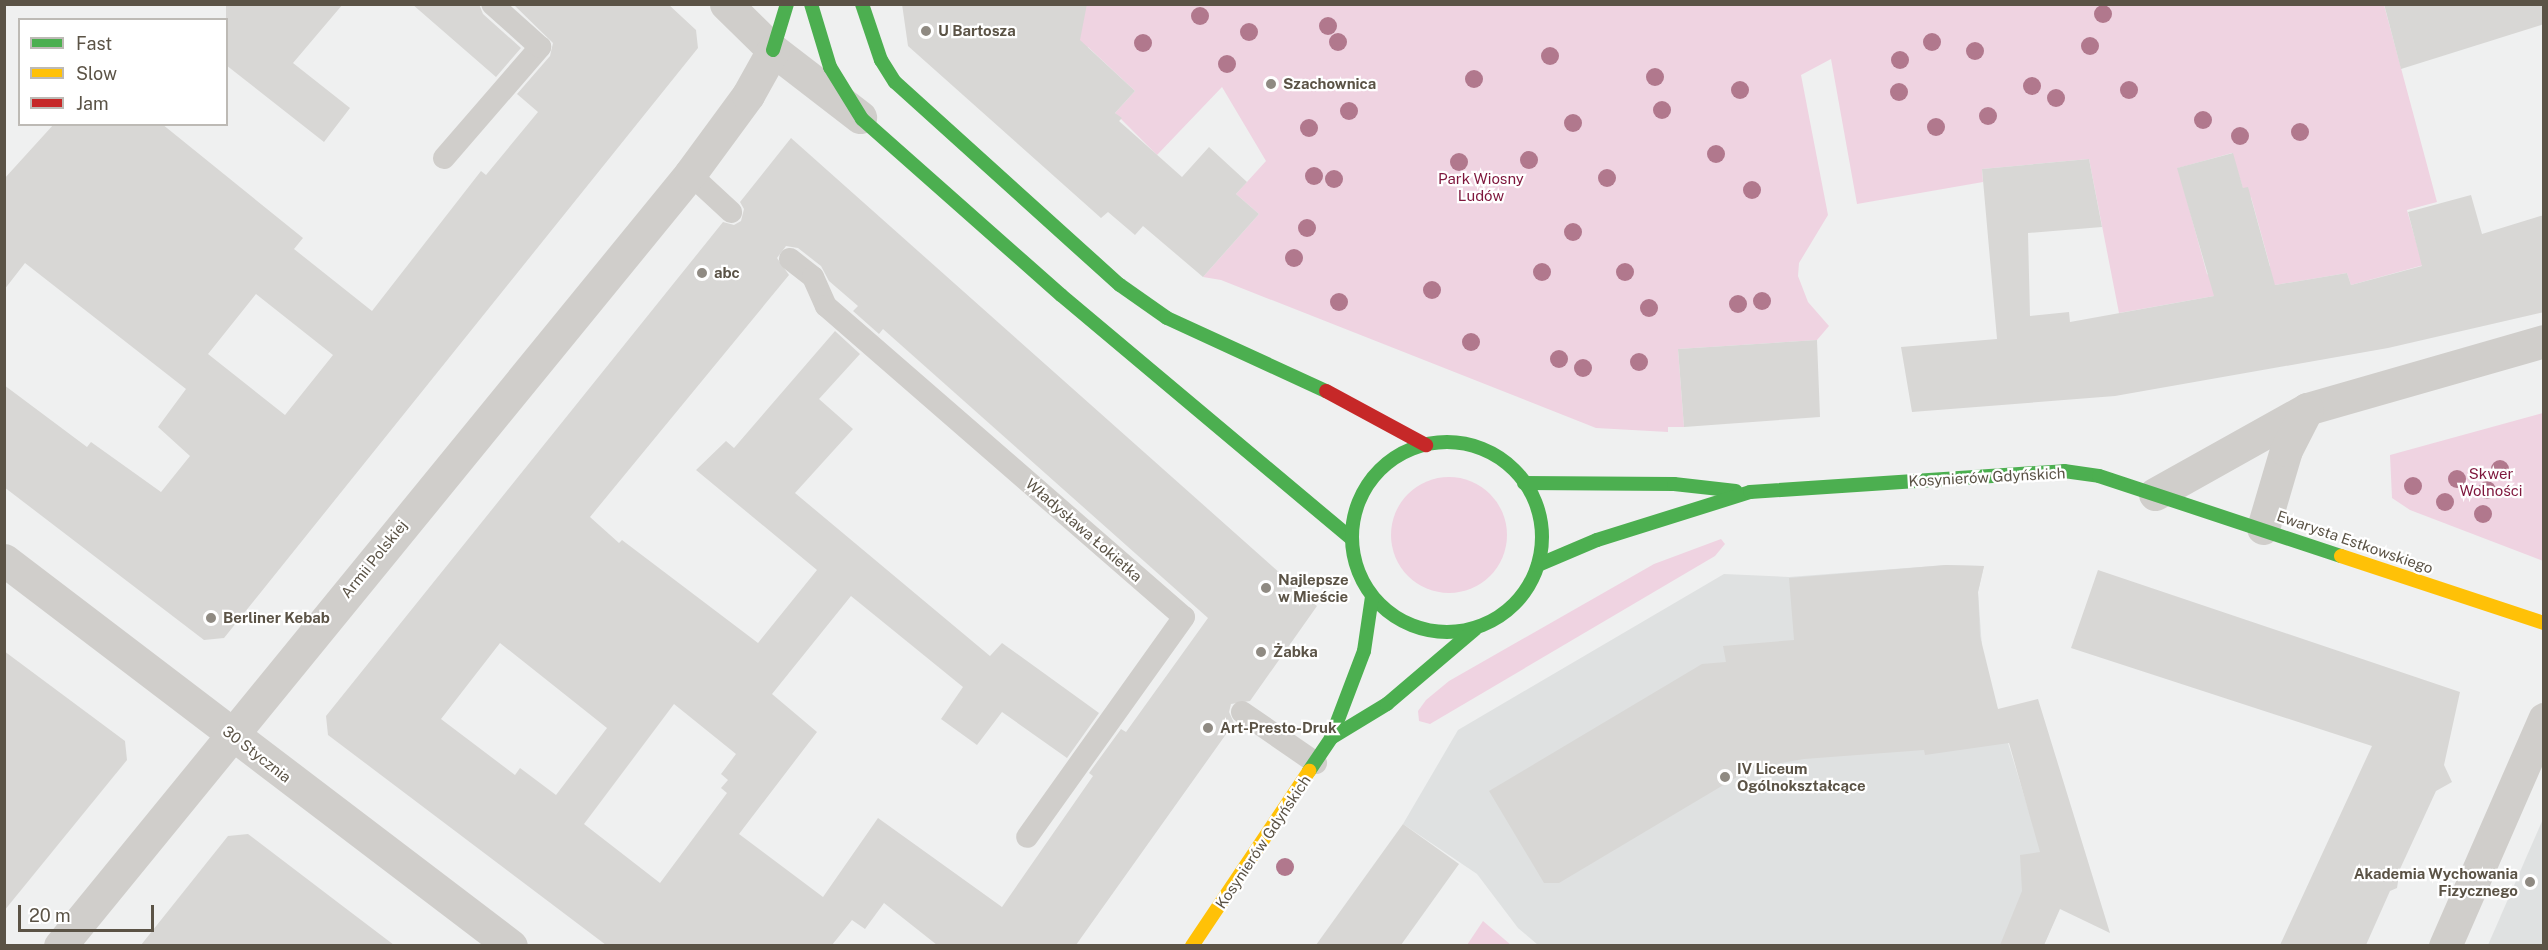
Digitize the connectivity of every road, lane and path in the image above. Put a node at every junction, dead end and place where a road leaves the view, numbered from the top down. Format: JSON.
{"nodes":[{"id":1,"x":492,"y":4,"type":"edge"},
{"id":2,"x":726,"y":4,"type":"edge"},
{"id":3,"x":787,"y":4,"type":"edge"},
{"id":4,"x":811,"y":4,"type":"edge"},
{"id":5,"x":862,"y":4,"type":"edge"},
{"id":6,"x":773,"y":50,"type":"junction"},
{"id":7,"x":862,"y":119,"type":"junction"},
{"id":8,"x":444,"y":158,"type":"dead end"},
{"id":9,"x":690,"y":174,"type":"junction"},
{"id":10,"x":731,"y":212,"type":"dead end"},
{"id":11,"x":790,"y":259,"type":"dead end"},
{"id":12,"x":2544,"y":341,"type":"edge"},
{"id":13,"x":2307,"y":409,"type":"junction"},
{"id":14,"x":1426,"y":445,"type":"junction"},
{"id":15,"x":1524,"y":483,"type":"junction"},
{"id":16,"x":1750,"y":492,"type":"junction"},
{"id":17,"x":2155,"y":494,"type":"junction"},
{"id":18,"x":2263,"y":528,"type":"junction"},
{"id":19,"x":1351,"y":538,"type":"junction"},
{"id":20,"x":4,"y":560,"type":"edge"},
{"id":21,"x":1538,"y":565,"type":"junction"},
{"id":22,"x":1372,"y":597,"type":"junction"},
{"id":23,"x":2544,"y":623,"type":"edge"},
{"id":24,"x":1475,"y":629,"type":"junction"},
{"id":25,"x":1242,"y":712,"type":"dead end"},
{"id":26,"x":2544,"y":719,"type":"edge"},
{"id":27,"x":230,"y":732,"type":"junction"},
{"id":28,"x":1331,"y":738,"type":"junction"},
{"id":29,"x":1316,"y":763,"type":"junction"},
{"id":30,"x":1027,"y":837,"type":"dead end"},
{"id":31,"x":60,"y":945,"type":"edge"},
{"id":32,"x":511,"y":945,"type":"edge"},
{"id":33,"x":1192,"y":945,"type":"edge"},
{"id":34,"x":2445,"y":945,"type":"edge"}],
"edges":[{"from":1,"to":8,"type":"lane"},
{"from":2,"to":6,"type":"street"},
{"from":3,"to":6,"type":"main road"},
{"from":4,"to":7,"type":"main road"},
{"from":5,"to":14,"type":"main road"},
{"from":6,"to":7,"type":"street"},
{"from":6,"to":9,"type":"street","name":"Armii Polskiej"},
{"from":7,"to":19,"type":"main road"},
{"from":9,"to":10,"type":"lane"},
{"from":9,"to":27,"type":"street","name":"Armii Polskiej"},
{"from":11,"to":30,"type":"lane","name":"Władysława Łokietka"},
{"from":12,"to":13,"type":"street"},
{"from":13,"to":17,"type":"street"},
{"from":13,"to":18,"type":"street"},
{"from":14,"to":15,"type":"main road"},
{"from":14,"to":19,"type":"main road"},
{"from":15,"to":16,"type":"main road","name":"Kosynierów Gdyńskich"},
{"from":15,"to":21,"type":"main road"},
{"from":16,"to":17,"type":"main road","name":"Kosynierów Gdyńskich"},
{"from":16,"to":21,"type":"main road","name":"Kosynierów Gdyńskich"},
{"from":17,"to":18,"type":"main road","name":"Ewarysta Estkowskiego"},
{"from":18,"to":23,"type":"main road","name":"Ewarysta Estkowskiego"},
{"from":19,"to":22,"type":"main road"},
{"from":20,"to":27,"type":"street","name":"30 Stycznia"},
{"from":21,"to":24,"type":"main road"},
{"from":22,"to":24,"type":"main road"},
{"from":22,"to":28,"type":"main road","name":"Kosynierów Gdyńskich"},
{"from":24,"to":28,"type":"main road","name":"Kosynierów Gdyńskich"},
{"from":25,"to":29,"type":"lane"},
{"from":26,"to":34,"type":"street"},
{"from":27,"to":31,"type":"street","name":"Armii Polskiej"},
{"from":27,"to":32,"type":"street","name":"30 Stycznia"},
{"from":28,"to":29,"type":"main road","name":"Kosynierów Gdyńskich"},
{"from":29,"to":33,"type":"main road","name":"Kosynierów Gdyńskich"}]}
